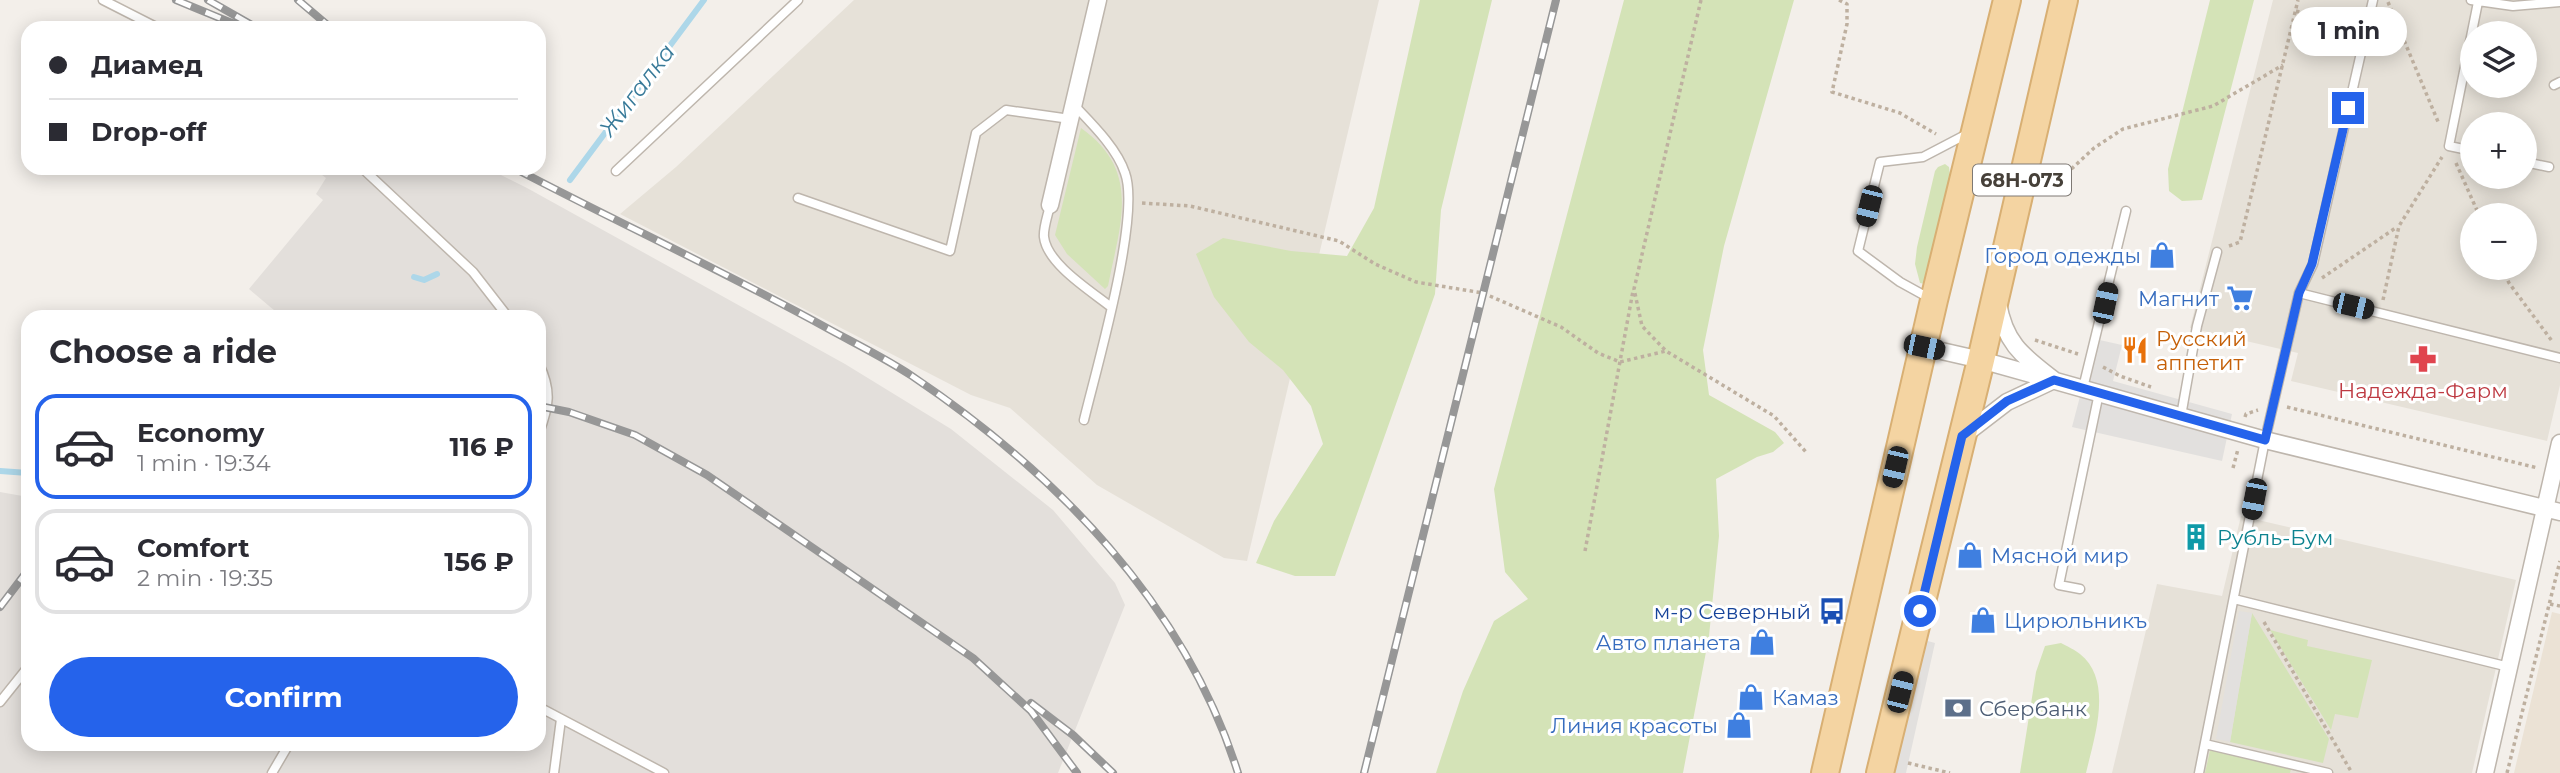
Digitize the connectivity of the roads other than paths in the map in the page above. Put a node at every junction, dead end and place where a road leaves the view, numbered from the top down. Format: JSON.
{"nodes":[{"id":1,"x":103,"y":0,"type":"edge"},
{"id":2,"x":798,"y":0,"type":"edge"},
{"id":3,"x":1098,"y":0,"type":"edge"},
{"id":4,"x":2007,"y":0,"type":"edge"},
{"id":5,"x":2064,"y":0,"type":"edge"},
{"id":6,"x":2373,"y":0,"type":"edge"},
{"id":7,"x":2474,"y":1,"type":"edge"},
{"id":8,"x":2560,"y":2,"type":"edge"},
{"id":9,"x":2519,"y":3,"type":"edge"},
{"id":10,"x":144,"y":21,"type":"edge"},
{"id":11,"x":1072,"y":112,"type":"junction"},
{"id":12,"x":1976,"y":129,"type":"junction"},
{"id":13,"x":2460,"y":148,"type":"edge"},
{"id":14,"x":2537,"y":164,"type":"edge"},
{"id":15,"x":2549,"y":167,"type":"dead end"},
{"id":16,"x":616,"y":171,"type":"dead end"},
{"id":17,"x":369,"y":175,"type":"edge"},
{"id":18,"x":798,"y":198,"type":"dead end"},
{"id":19,"x":1050,"y":205,"type":"joint"},
{"id":20,"x":2126,"y":211,"type":"dead end"},
{"id":21,"x":2217,"y":252,"type":"road end"},
{"id":22,"x":1996,"y":293,"type":"junction"},
{"id":23,"x":2299,"y":293,"type":"junction"},
{"id":24,"x":1934,"y":300,"type":"junction"},
{"id":25,"x":1111,"y":307,"type":"junction"},
{"id":26,"x":503,"y":310,"type":"edge"},
{"id":27,"x":1924,"y":347,"type":"junction"},
{"id":28,"x":2560,"y":358,"type":"edge"},
{"id":29,"x":1981,"y":360,"type":"junction"},
{"id":30,"x":546,"y":378,"type":"edge"},
{"id":31,"x":2054,"y":380,"type":"junction"},
{"id":32,"x":2091,"y":391,"type":"junction"},
{"id":33,"x":546,"y":416,"type":"edge"},
{"id":34,"x":2181,"y":416,"type":"junction"},
{"id":35,"x":1084,"y":420,"type":"dead end"},
{"id":36,"x":1962,"y":436,"type":"junction"},
{"id":37,"x":2265,"y":440,"type":"junction"},
{"id":38,"x":2560,"y":443,"type":"edge"},
{"id":39,"x":2552,"y":510,"type":"edge"},
{"id":40,"x":2080,"y":589,"type":"dead end"},
{"id":41,"x":2234,"y":599,"type":"junction"},
{"id":42,"x":2509,"y":667,"type":"junction"},
{"id":43,"x":21,"y":676,"type":"edge"},
{"id":44,"x":0,"y":702,"type":"edge"},
{"id":45,"x":546,"y":711,"type":"edge"},
{"id":46,"x":561,"y":719,"type":"junction"},
{"id":47,"x":2205,"y":744,"type":"junction"},
{"id":48,"x":285,"y":751,"type":"edge"},
{"id":49,"x":272,"y":773,"type":"edge"},
{"id":50,"x":554,"y":773,"type":"edge"},
{"id":51,"x":664,"y":773,"type":"edge"},
{"id":52,"x":1825,"y":773,"type":"edge"},
{"id":53,"x":1880,"y":773,"type":"edge"},
{"id":54,"x":2199,"y":773,"type":"edge"},
{"id":55,"x":2328,"y":773,"type":"edge"},
{"id":56,"x":2485,"y":773,"type":"edge"}],
"edges":[{"from":1,"to":10,"type":"lane"},
{"from":2,"to":16,"type":"lane"},
{"from":3,"to":11,"type":"street"},
{"from":4,"to":12,"type":"main road","number":"68Н-073"},
{"from":5,"to":22,"type":"main road","number":"68Н-073"},
{"from":6,"to":23,"type":"lane"},
{"from":7,"to":9,"type":"lane"},
{"from":7,"to":13,"type":"lane"},
{"from":8,"to":9,"type":"lane"},
{"from":11,"to":18,"type":"lane"},
{"from":11,"to":19,"type":"street"},
{"from":11,"to":25,"type":"lane"},
{"from":12,"to":24,"type":"main road","number":"68Н-073"},
{"from":12,"to":24,"type":"lane"},
{"from":14,"to":15,"type":"lane"},
{"from":17,"to":26,"type":"lane"},
{"from":19,"to":25,"type":"lane"},
{"from":20,"to":32,"type":"lane"},
{"from":21,"to":34,"type":"lane"},
{"from":22,"to":29,"type":"main road","number":"68Н-073"},
{"from":22,"to":31,"type":"street"},
{"from":23,"to":28,"type":"lane"},
{"from":23,"to":37,"type":"lane"},
{"from":24,"to":27,"type":"main road","number":"68Н-073"},
{"from":25,"to":35,"type":"lane"},
{"from":27,"to":29,"type":"street"},
{"from":27,"to":52,"type":"main road","number":"68Н-073"},
{"from":29,"to":31,"type":"street"},
{"from":29,"to":36,"type":"main road","number":"68Н-073"},
{"from":30,"to":33,"type":"lane"},
{"from":31,"to":32,"type":"street"},
{"from":31,"to":36,"type":"street"},
{"from":32,"to":34,"type":"street"},
{"from":32,"to":40,"type":"lane"},
{"from":34,"to":37,"type":"street"},
{"from":36,"to":53,"type":"main road","number":"68Н-073"},
{"from":37,"to":39,"type":"street"},
{"from":37,"to":41,"type":"lane"},
{"from":38,"to":39,"type":"street"},
{"from":39,"to":42,"type":"street"},
{"from":41,"to":42,"type":"lane"},
{"from":41,"to":47,"type":"lane"},
{"from":42,"to":56,"type":"street"},
{"from":43,"to":44,"type":"lane"},
{"from":45,"to":46,"type":"lane"},
{"from":46,"to":50,"type":"lane"},
{"from":46,"to":51,"type":"lane"},
{"from":47,"to":54,"type":"lane"},
{"from":47,"to":55,"type":"lane"},
{"from":48,"to":49,"type":"lane"}]}
